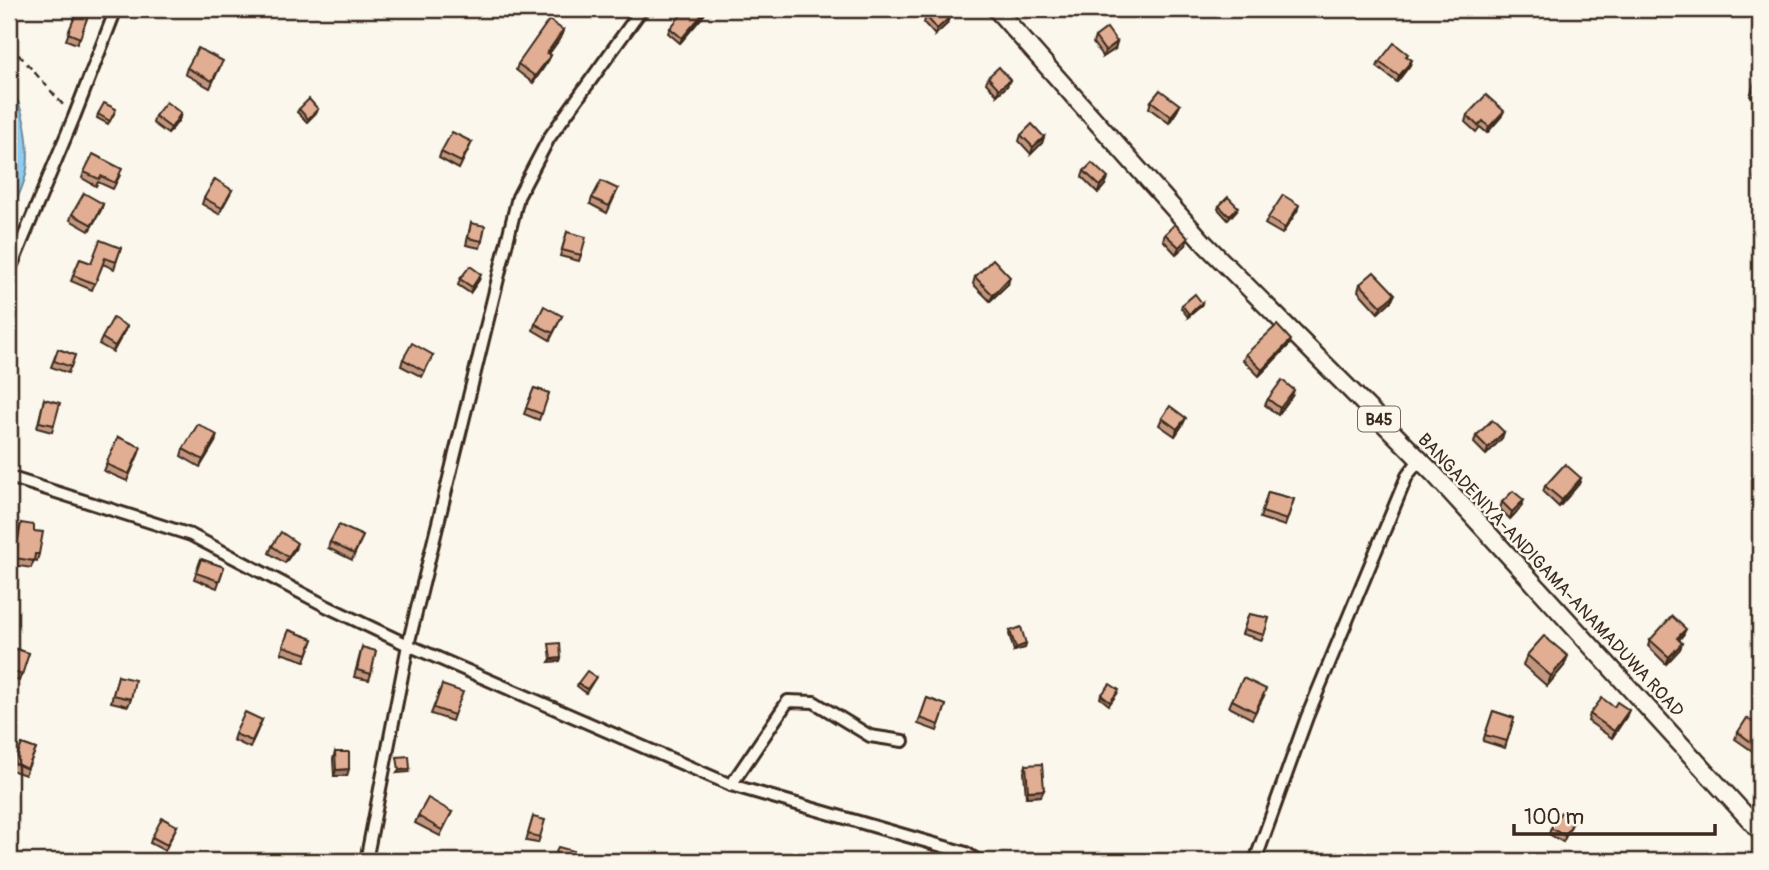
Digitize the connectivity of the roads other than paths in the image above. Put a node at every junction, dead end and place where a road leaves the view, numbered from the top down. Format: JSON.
{"nodes":[{"id":1,"x":116,"y":9,"type":"edge"},
{"id":2,"x":642,"y":9,"type":"edge"},
{"id":3,"x":996,"y":9,"type":"edge"},
{"id":4,"x":9,"y":272,"type":"edge"},
{"id":5,"x":1420,"y":460,"type":"junction"},
{"id":6,"x":9,"y":477,"type":"edge"},
{"id":7,"x":408,"y":645,"type":"junction"},
{"id":8,"x":903,"y":741,"type":"dead end"},
{"id":9,"x":731,"y":785,"type":"junction"},
{"id":10,"x":1760,"y":831,"type":"edge"},
{"id":11,"x":366,"y":861,"type":"edge"},
{"id":12,"x":978,"y":861,"type":"edge"},
{"id":13,"x":1255,"y":861,"type":"edge"}],
"edges":[{"from":1,"to":4,"type":"street"},
{"from":2,"to":7,"type":"street"},
{"from":3,"to":5,"type":"main road","name":"BANGADENIYA-ANDIGAMA-ANAMADUWA ROAD","number":"B45"},
{"from":5,"to":10,"type":"main road","name":"BANGADENIYA-ANDIGAMA-ANAMADUWA ROAD","number":"B45"},
{"from":5,"to":13,"type":"street"},
{"from":6,"to":7,"type":"street"},
{"from":7,"to":9,"type":"street"},
{"from":7,"to":11,"type":"street"},
{"from":8,"to":9,"type":"street"},
{"from":9,"to":12,"type":"street"}]}
